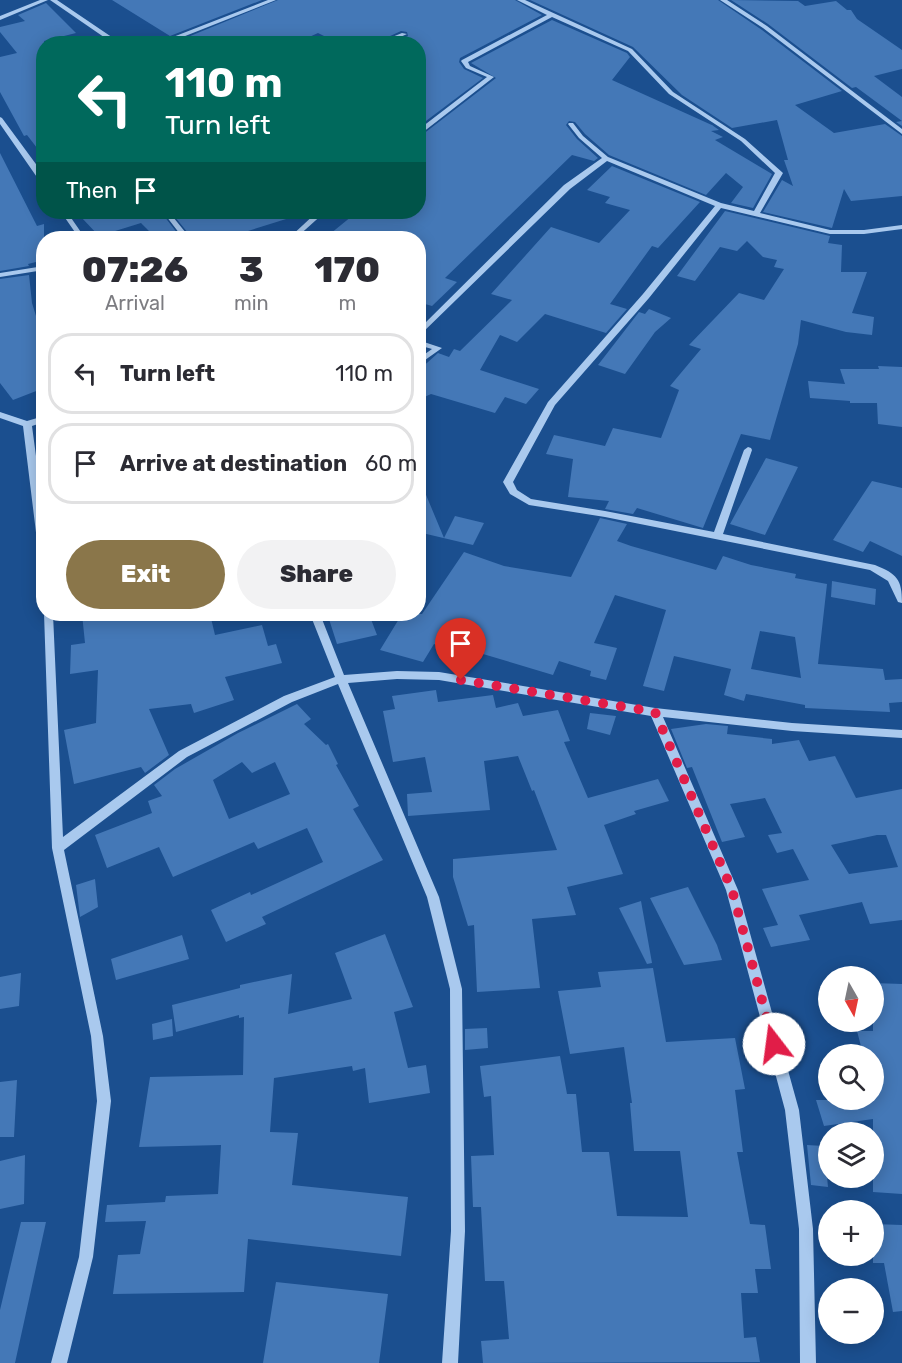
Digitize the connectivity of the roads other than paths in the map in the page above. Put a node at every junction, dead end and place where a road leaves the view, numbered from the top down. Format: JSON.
{"nodes":[{"id":1,"x":45,"y":0,"type":"edge"},
{"id":2,"x":53,"y":0,"type":"edge"},
{"id":3,"x":273,"y":0,"type":"edge"},
{"id":4,"x":520,"y":0,"type":"edge"},
{"id":5,"x":723,"y":0,"type":"edge"},
{"id":6,"x":551,"y":15,"type":"junction"},
{"id":7,"x":0,"y":18,"type":"edge"},
{"id":8,"x":404,"y":34,"type":"dead end"},
{"id":9,"x":107,"y":36,"type":"edge"},
{"id":10,"x":179,"y":36,"type":"edge"},
{"id":11,"x":399,"y":36,"type":"edge"},
{"id":12,"x":0,"y":120,"type":"edge"},
{"id":13,"x":571,"y":124,"type":"dead end"},
{"id":14,"x":426,"y":128,"type":"edge"},
{"id":15,"x":902,"y":132,"type":"edge"},
{"id":16,"x":606,"y":158,"type":"junction"},
{"id":17,"x":36,"y":170,"type":"edge"},
{"id":18,"x":719,"y":205,"type":"junction"},
{"id":19,"x":756,"y":214,"type":"junction"},
{"id":20,"x":172,"y":219,"type":"edge"},
{"id":21,"x":313,"y":219,"type":"edge"},
{"id":22,"x":902,"y":227,"type":"edge"},
{"id":23,"x":181,"y":231,"type":"edge"},
{"id":24,"x":300,"y":231,"type":"edge"},
{"id":25,"x":36,"y":269,"type":"edge"},
{"id":26,"x":0,"y":275,"type":"edge"},
{"id":27,"x":426,"y":327,"type":"edge"},
{"id":28,"x":426,"y":344,"type":"edge"},
{"id":29,"x":426,"y":357,"type":"edge"},
{"id":30,"x":0,"y":415,"type":"edge"},
{"id":31,"x":36,"y":421,"type":"edge"},
{"id":32,"x":27,"y":424,"type":"junction"},
{"id":33,"x":748,"y":450,"type":"dead end"},
{"id":34,"x":36,"y":494,"type":"edge"},
{"id":35,"x":717,"y":537,"type":"junction"},
{"id":36,"x":902,"y":599,"type":"edge"},
{"id":37,"x":48,"y":621,"type":"edge"},
{"id":38,"x":318,"y":621,"type":"edge"},
{"id":39,"x":340,"y":679,"type":"junction"},
{"id":40,"x":655,"y":712,"type":"junction"},
{"id":41,"x":902,"y":734,"type":"edge"},
{"id":42,"x":58,"y":848,"type":"junction"},
{"id":43,"x":59,"y":1363,"type":"edge"},
{"id":44,"x":450,"y":1363,"type":"edge"},
{"id":45,"x":808,"y":1363,"type":"edge"}],
"edges":[{"from":1,"to":7,"type":"street"},
{"from":2,"to":9,"type":"street"},
{"from":3,"to":10,"type":"street"},
{"from":4,"to":6,"type":"street"},
{"from":5,"to":15,"type":"street"},
{"from":6,"to":14,"type":"street"},
{"from":6,"to":19,"type":"street"},
{"from":8,"to":11,"type":"street"},
{"from":12,"to":17,"type":"street"},
{"from":13,"to":16,"type":"street"},
{"from":16,"to":18,"type":"street"},
{"from":16,"to":27,"type":"street"},
{"from":18,"to":19,"type":"street"},
{"from":18,"to":35,"type":"street"},
{"from":19,"to":22,"type":"street"},
{"from":20,"to":23,"type":"street"},
{"from":21,"to":24,"type":"street"},
{"from":25,"to":26,"type":"street"},
{"from":28,"to":29,"type":"street"},
{"from":30,"to":32,"type":"street"},
{"from":31,"to":32,"type":"street"},
{"from":32,"to":34,"type":"street"},
{"from":33,"to":35,"type":"street"},
{"from":35,"to":36,"type":"street"},
{"from":37,"to":42,"type":"street"},
{"from":38,"to":39,"type":"street"},
{"from":39,"to":40,"type":"street"},
{"from":39,"to":42,"type":"street"},
{"from":39,"to":44,"type":"street"},
{"from":40,"to":41,"type":"street"},
{"from":40,"to":45,"type":"street"},
{"from":42,"to":43,"type":"street"}]}
